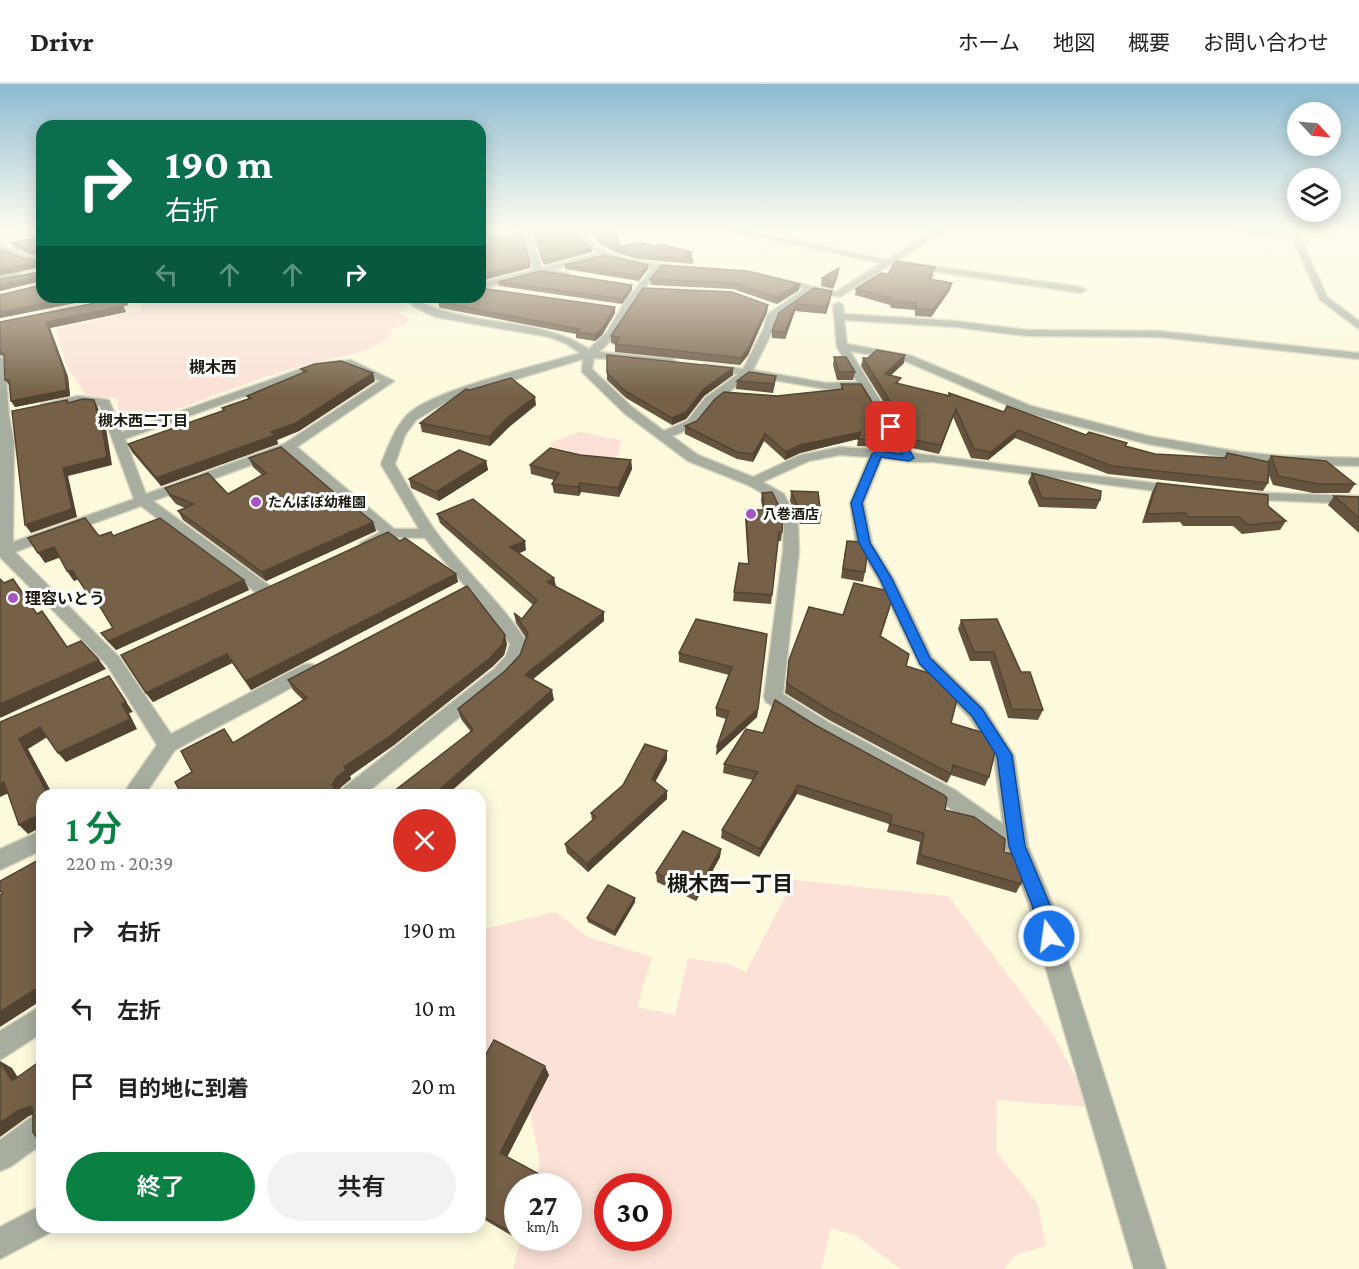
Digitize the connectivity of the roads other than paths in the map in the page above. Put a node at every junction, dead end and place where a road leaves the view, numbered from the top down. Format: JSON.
{"nodes":[{"id":1,"x":644,"y":284,"type":"edge"},
{"id":2,"x":797,"y":284,"type":"edge"},
{"id":3,"x":853,"y":284,"type":"edge"},
{"id":4,"x":1041,"y":284,"type":"edge"},
{"id":5,"x":1317,"y":284,"type":"edge"},
{"id":6,"x":486,"y":289,"type":"edge"},
{"id":7,"x":812,"y":289,"type":"junction"},
{"id":8,"x":1081,"y":290,"type":"dead end"},
{"id":9,"x":502,"y":292,"type":"edge"},
{"id":10,"x":837,"y":295,"type":"junction"},
{"id":11,"x":418,"y":303,"type":"edge"},
{"id":12,"x":614,"y":308,"type":"edge"},
{"id":13,"x":626,"y":309,"type":"junction"},
{"id":14,"x":839,"y":317,"type":"junction"},
{"id":15,"x":1359,"y":326,"type":"edge"},
{"id":16,"x":842,"y":347,"type":"junction"},
{"id":17,"x":589,"y":354,"type":"junction"},
{"id":18,"x":1359,"y":356,"type":"edge"},
{"id":19,"x":0,"y":361,"type":"edge"},
{"id":20,"x":746,"y":374,"type":"junction"},
{"id":21,"x":865,"y":384,"type":"junction"},
{"id":22,"x":826,"y":386,"type":"junction"},
{"id":23,"x":722,"y":393,"type":"junction"},
{"id":24,"x":741,"y":396,"type":"edge"},
{"id":25,"x":806,"y":396,"type":"edge"},
{"id":26,"x":35,"y":409,"type":"edge"},
{"id":27,"x":662,"y":436,"type":"junction"},
{"id":28,"x":117,"y":438,"type":"junction"},
{"id":29,"x":4,"y":443,"type":"edge"},
{"id":30,"x":290,"y":447,"type":"junction"},
{"id":31,"x":877,"y":454,"type":"junction"},
{"id":32,"x":909,"y":458,"type":"junction"},
{"id":33,"x":1359,"y":462,"type":"edge"},
{"id":34,"x":753,"y":482,"type":"junction"},
{"id":35,"x":1198,"y":492,"type":"edge"},
{"id":36,"x":1233,"y":495,"type":"edge"},
{"id":37,"x":141,"y":499,"type":"junction"},
{"id":38,"x":1359,"y":500,"type":"edge"},
{"id":39,"x":390,"y":532,"type":"junction"},
{"id":40,"x":430,"y":534,"type":"junction"},
{"id":41,"x":3,"y":552,"type":"edge"},
{"id":42,"x":348,"y":552,"type":"edge"},
{"id":43,"x":243,"y":600,"type":"edge"},
{"id":44,"x":324,"y":662,"type":"edge"},
{"id":45,"x":119,"y":663,"type":"junction"},
{"id":46,"x":100,"y":682,"type":"edge"},
{"id":47,"x":168,"y":745,"type":"junction"},
{"id":48,"x":137,"y":789,"type":"edge"},
{"id":49,"x":356,"y":789,"type":"edge"},
{"id":50,"x":36,"y":842,"type":"edge"},
{"id":51,"x":1017,"y":846,"type":"junction"},
{"id":52,"x":0,"y":860,"type":"edge"},
{"id":53,"x":36,"y":1022,"type":"edge"},
{"id":54,"x":0,"y":1047,"type":"edge"},
{"id":55,"x":36,"y":1131,"type":"edge"},
{"id":56,"x":0,"y":1157,"type":"edge"},
{"id":57,"x":36,"y":1223,"type":"edge"},
{"id":58,"x":0,"y":1244,"type":"edge"},
{"id":59,"x":1150,"y":1269,"type":"edge"}],
"edges":[{"from":1,"to":13,"type":"street"},
{"from":2,"to":7,"type":"street"},
{"from":3,"to":10,"type":"street"},
{"from":4,"to":8,"type":"street"},
{"from":5,"to":15,"type":"street"},
{"from":6,"to":9,"type":"street"},
{"from":7,"to":10,"type":"street"},
{"from":7,"to":20,"type":"street"},
{"from":10,"to":14,"type":"street"},
{"from":11,"to":17,"type":"street"},
{"from":12,"to":13,"type":"street"},
{"from":13,"to":17,"type":"street"},
{"from":14,"to":16,"type":"street"},
{"from":14,"to":18,"type":"street"},
{"from":16,"to":21,"type":"street"},
{"from":16,"to":33,"type":"street"},
{"from":17,"to":20,"type":"street"},
{"from":17,"to":27,"type":"street"},
{"from":17,"to":40,"type":"street"},
{"from":19,"to":29,"type":"street"},
{"from":20,"to":22,"type":"street"},
{"from":20,"to":23,"type":"street"},
{"from":21,"to":22,"type":"street"},
{"from":21,"to":32,"type":"street"},
{"from":22,"to":25,"type":"street"},
{"from":23,"to":24,"type":"street"},
{"from":23,"to":27,"type":"street"},
{"from":26,"to":28,"type":"street"},
{"from":27,"to":34,"type":"street"},
{"from":28,"to":30,"type":"street"},
{"from":28,"to":37,"type":"street"},
{"from":29,"to":41,"type":"street"},
{"from":30,"to":37,"type":"street"},
{"from":30,"to":39,"type":"street"},
{"from":31,"to":32,"type":"street"},
{"from":31,"to":34,"type":"street"},
{"from":31,"to":51,"type":"street"},
{"from":32,"to":35,"type":"street"},
{"from":34,"to":51,"type":"street"},
{"from":36,"to":38,"type":"street"},
{"from":37,"to":41,"type":"street"},
{"from":37,"to":43,"type":"street"},
{"from":39,"to":40,"type":"street"},
{"from":39,"to":42,"type":"street"},
{"from":40,"to":49,"type":"street"},
{"from":41,"to":45,"type":"street"},
{"from":44,"to":47,"type":"street"},
{"from":45,"to":46,"type":"street"},
{"from":45,"to":47,"type":"street"},
{"from":47,"to":48,"type":"street"},
{"from":50,"to":52,"type":"street"},
{"from":51,"to":59,"type":"street"},
{"from":53,"to":54,"type":"street"},
{"from":55,"to":56,"type":"street"},
{"from":57,"to":58,"type":"street"}]}
